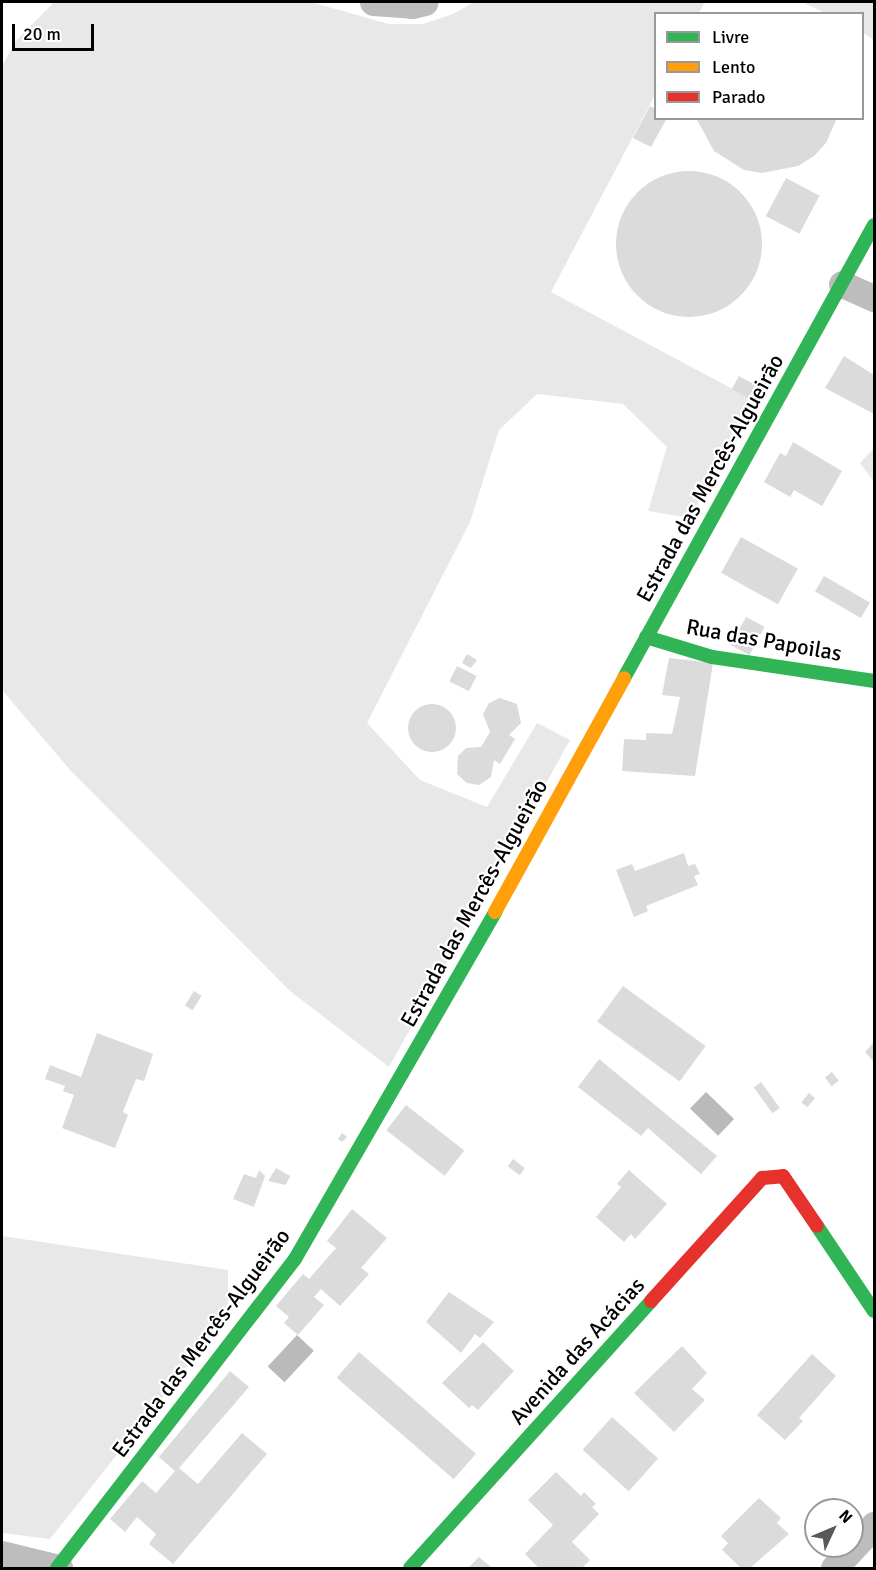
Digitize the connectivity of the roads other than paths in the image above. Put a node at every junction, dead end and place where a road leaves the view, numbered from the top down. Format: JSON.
{"nodes":[{"id":1,"x":373,"y":2,"type":"edge"},
{"id":2,"x":424,"y":2,"type":"edge"},
{"id":3,"x":874,"y":225,"type":"edge"},
{"id":4,"x":842,"y":284,"type":"junction"},
{"id":5,"x":874,"y":298,"type":"edge"},
{"id":6,"x":646,"y":637,"type":"junction"},
{"id":7,"x":874,"y":681,"type":"edge"},
{"id":8,"x":874,"y":1311,"type":"edge"},
{"id":9,"x":874,"y":1525,"type":"edge"},
{"id":10,"x":2,"y":1554,"type":"edge"},
{"id":11,"x":58,"y":1568,"type":"edge"},
{"id":12,"x":410,"y":1569,"type":"edge"},
{"id":13,"x":834,"y":1569,"type":"edge"}],
"edges":[{"from":1,"to":2,"type":"street"},
{"from":3,"to":4,"type":"street","name":"Estrada das Mercês-Algueirão"},
{"from":4,"to":5,"type":"street"},
{"from":4,"to":6,"type":"street","name":"Estrada das Mercês-Algueirão"},
{"from":6,"to":7,"type":"street","name":"Rua das Papoilas"},
{"from":6,"to":11,"type":"street","name":"Estrada das Mercês-Algueirão"},
{"from":8,"to":12,"type":"street","name":"Avenida das Acácias"},
{"from":9,"to":13,"type":"street"},
{"from":10,"to":11,"type":"street"}]}
